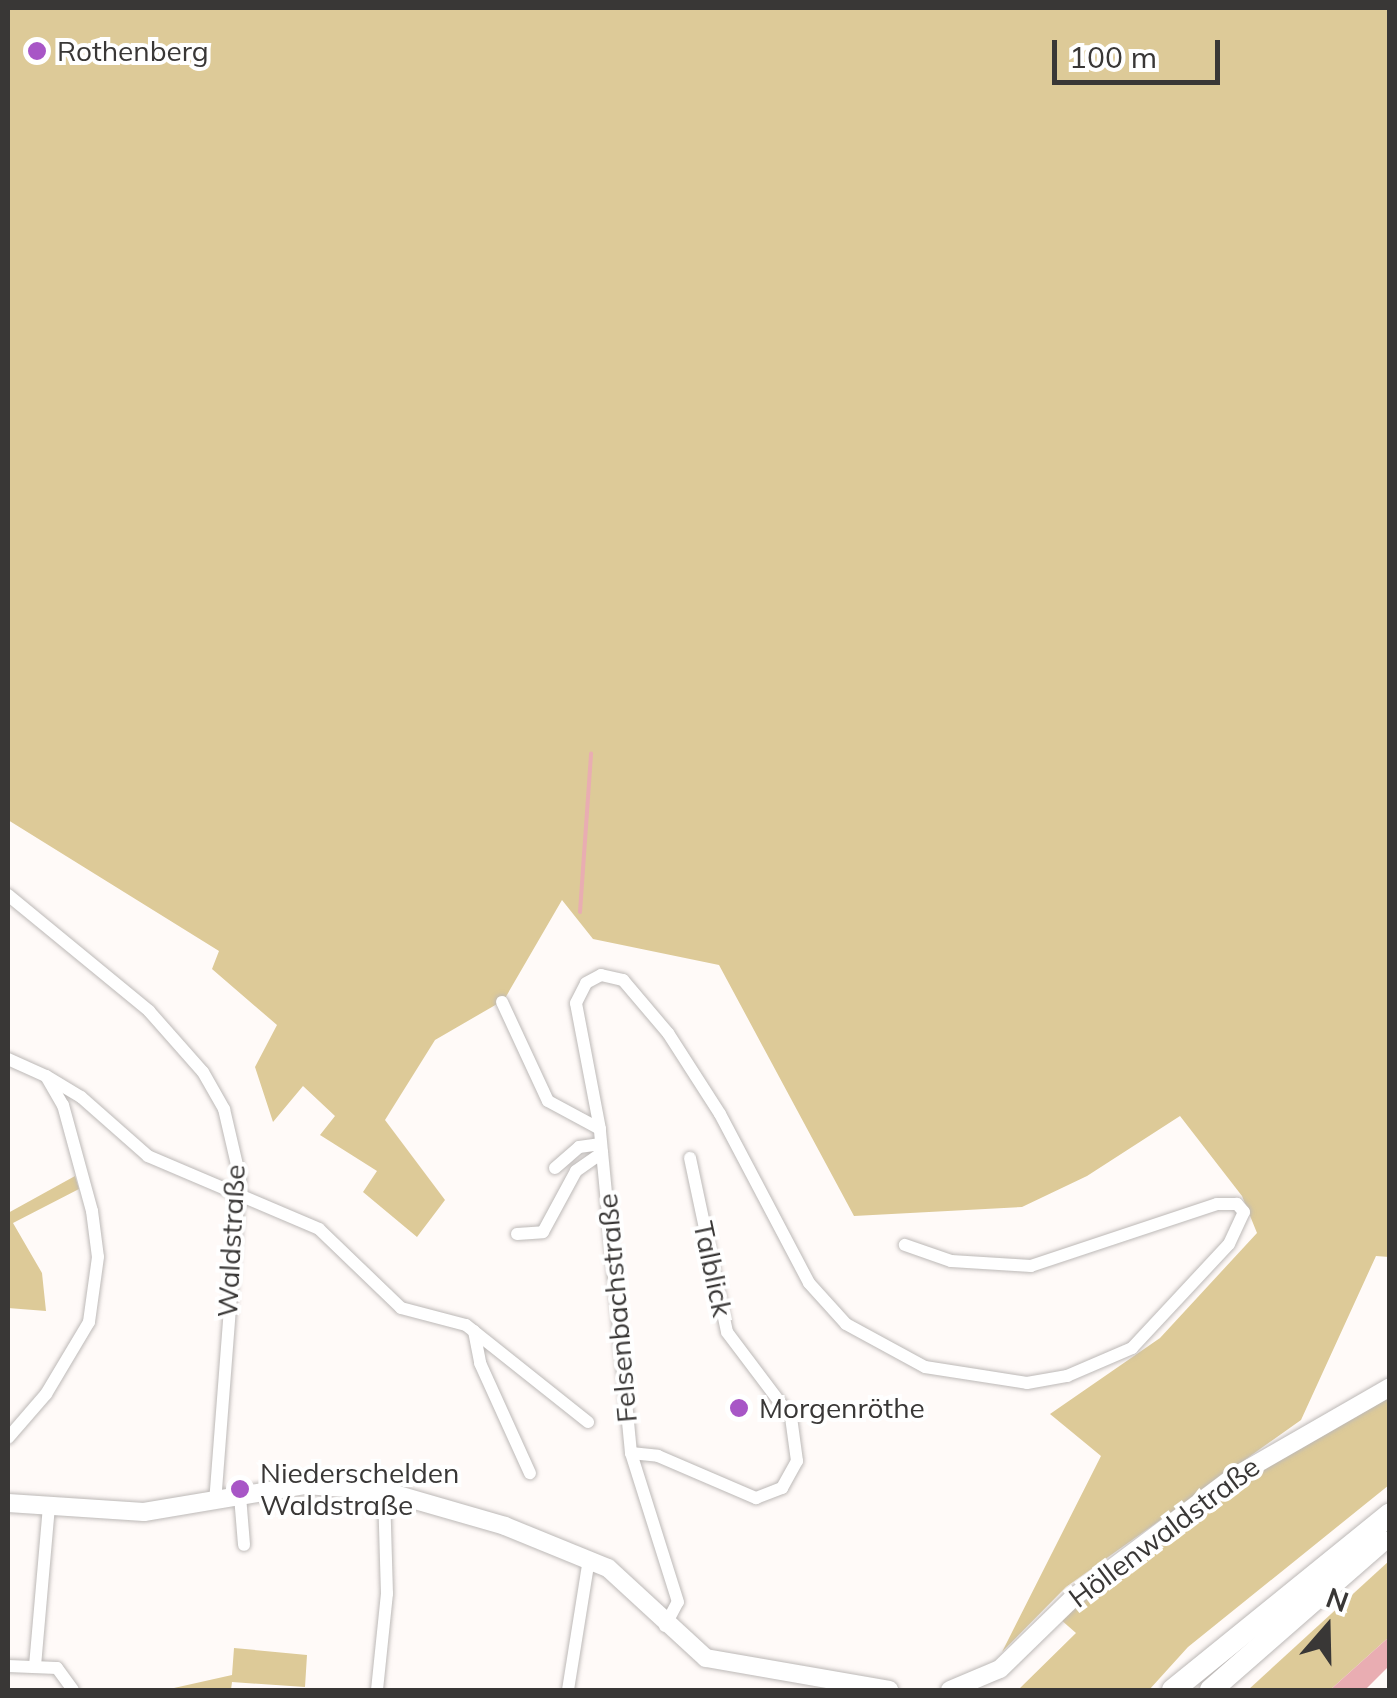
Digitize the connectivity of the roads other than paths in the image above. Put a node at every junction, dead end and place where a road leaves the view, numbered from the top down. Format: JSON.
{"nodes":[{"id":1,"x":8,"y":895,"type":"edge"},
{"id":2,"x":502,"y":1002,"type":"dead end"},
{"id":3,"x":8,"y":1059,"type":"edge"},
{"id":4,"x":46,"y":1076,"type":"junction"},
{"id":5,"x":600,"y":1128,"type":"junction"},
{"id":6,"x":602,"y":1148,"type":"junction"},
{"id":7,"x":690,"y":1158,"type":"dead end"},
{"id":8,"x":555,"y":1168,"type":"dead end"},
{"id":9,"x":239,"y":1192,"type":"junction"},
{"id":10,"x":518,"y":1234,"type":"dead end"},
{"id":11,"x":905,"y":1244,"type":"dead end"},
{"id":12,"x":474,"y":1331,"type":"junction"},
{"id":13,"x":1390,"y":1387,"type":"edge"},
{"id":14,"x":588,"y":1422,"type":"dead end"},
{"id":15,"x":8,"y":1438,"type":"edge"},
{"id":16,"x":631,"y":1453,"type":"junction"},
{"id":17,"x":530,"y":1473,"type":"dead end"},
{"id":18,"x":384,"y":1491,"type":"junction"},
{"id":19,"x":240,"y":1496,"type":"junction"},
{"id":20,"x":215,"y":1501,"type":"junction"},
{"id":21,"x":8,"y":1503,"type":"edge"},
{"id":22,"x":49,"y":1504,"type":"junction"},
{"id":23,"x":1390,"y":1514,"type":"edge"},
{"id":24,"x":1390,"y":1534,"type":"edge"},
{"id":25,"x":244,"y":1545,"type":"dead end"},
{"id":26,"x":588,"y":1559,"type":"junction"},
{"id":27,"x":665,"y":1626,"type":"junction"},
{"id":28,"x":1246,"y":1634,"type":"junction"},
{"id":29,"x":8,"y":1666,"type":"edge"},
{"id":30,"x":35,"y":1666,"type":"junction"},
{"id":31,"x":73,"y":1690,"type":"edge"},
{"id":32,"x":377,"y":1690,"type":"edge"},
{"id":33,"x":568,"y":1690,"type":"edge"},
{"id":34,"x":888,"y":1690,"type":"edge"},
{"id":35,"x":950,"y":1690,"type":"edge"},
{"id":36,"x":1172,"y":1690,"type":"edge"},
{"id":37,"x":1194,"y":1690,"type":"edge"},
{"id":38,"x":1211,"y":1690,"type":"edge"}],
"edges":[{"from":1,"to":9,"type":"street","name":"Waldstraße"},
{"from":2,"to":5,"type":"street"},
{"from":3,"to":4,"type":"street"},
{"from":4,"to":9,"type":"street"},
{"from":4,"to":15,"type":"street"},
{"from":5,"to":6,"type":"street","name":"Felsenbachstraße"},
{"from":5,"to":11,"type":"street","name":"Felsenbachstraße"},
{"from":6,"to":8,"type":"street"},
{"from":6,"to":10,"type":"street"},
{"from":6,"to":16,"type":"street","name":"Felsenbachstraße"},
{"from":7,"to":16,"type":"street","name":"Talblick"},
{"from":9,"to":12,"type":"street"},
{"from":9,"to":20,"type":"street","name":"Waldstraße"},
{"from":12,"to":14,"type":"street"},
{"from":12,"to":17,"type":"street"},
{"from":13,"to":35,"type":"street","name":"Höllenwaldstraße"},
{"from":16,"to":27,"type":"street","name":"Felsenbachstraße"},
{"from":18,"to":19,"type":"street"},
{"from":18,"to":26,"type":"street"},
{"from":18,"to":32,"type":"street"},
{"from":19,"to":20,"type":"street"},
{"from":19,"to":25,"type":"street"},
{"from":20,"to":22,"type":"street"},
{"from":21,"to":22,"type":"street"},
{"from":22,"to":30,"type":"street"},
{"from":23,"to":28,"type":"highway"},
{"from":24,"to":38,"type":"highway"},
{"from":26,"to":27,"type":"street"},
{"from":26,"to":33,"type":"street"},
{"from":27,"to":34,"type":"street"},
{"from":28,"to":36,"type":"highway"},
{"from":28,"to":37,"type":"highway"},
{"from":29,"to":30,"type":"street"},
{"from":30,"to":31,"type":"street"}]}
